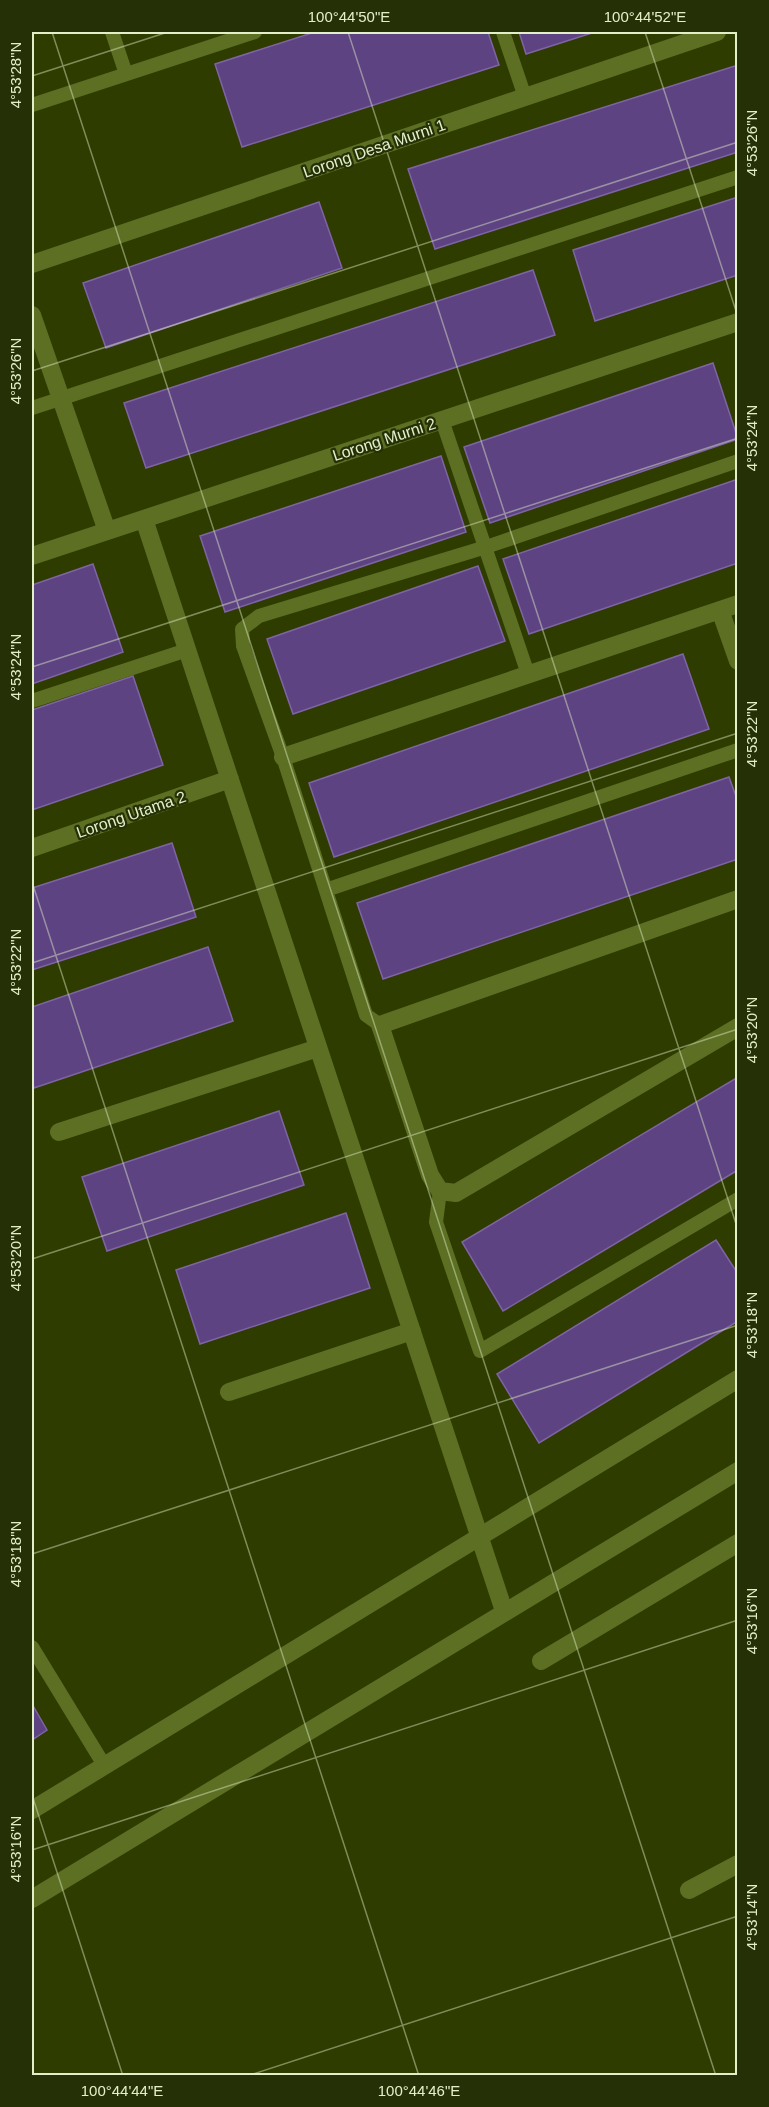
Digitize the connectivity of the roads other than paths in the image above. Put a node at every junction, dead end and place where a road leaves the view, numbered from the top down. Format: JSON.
{"nodes":[{"id":1,"x":112,"y":32,"type":"edge"},
{"id":2,"x":255,"y":32,"type":"edge"},
{"id":3,"x":503,"y":32,"type":"edge"},
{"id":4,"x":717,"y":32,"type":"edge"},
{"id":5,"x":126,"y":74,"type":"junction"},
{"id":6,"x":525,"y":97,"type":"junction"},
{"id":7,"x":32,"y":105,"type":"edge"},
{"id":8,"x":738,"y":177,"type":"edge"},
{"id":9,"x":32,"y":264,"type":"edge"},
{"id":10,"x":32,"y":315,"type":"edge"},
{"id":11,"x":738,"y":322,"type":"edge"},
{"id":12,"x":61,"y":399,"type":"junction"},
{"id":13,"x":32,"y":408,"type":"edge"},
{"id":14,"x":442,"y":420,"type":"junction"},
{"id":15,"x":738,"y":461,"type":"edge"},
{"id":16,"x":144,"y":519,"type":"junction"},
{"id":17,"x":107,"y":531,"type":"junction"},
{"id":18,"x":486,"y":547,"type":"junction"},
{"id":19,"x":32,"y":556,"type":"edge"},
{"id":20,"x":729,"y":607,"type":"edge"},
{"id":21,"x":187,"y":650,"type":"junction"},
{"id":22,"x":738,"y":661,"type":"edge"},
{"id":23,"x":528,"y":675,"type":"junction"},
{"id":24,"x":32,"y":701,"type":"edge"},
{"id":25,"x":738,"y":750,"type":"edge"},
{"id":26,"x":283,"y":757,"type":"junction"},
{"id":27,"x":230,"y":779,"type":"junction"},
{"id":28,"x":32,"y":848,"type":"edge"},
{"id":29,"x":326,"y":890,"type":"junction"},
{"id":30,"x":738,"y":899,"type":"edge"},
{"id":31,"x":380,"y":1025,"type":"junction"},
{"id":32,"x":738,"y":1027,"type":"edge"},
{"id":33,"x":318,"y":1048,"type":"junction"},
{"id":34,"x":59,"y":1132,"type":"dead end"},
{"id":35,"x":440,"y":1191,"type":"junction"},
{"id":36,"x":738,"y":1199,"type":"edge"},
{"id":37,"x":412,"y":1331,"type":"junction"},
{"id":38,"x":738,"y":1379,"type":"edge"},
{"id":39,"x":229,"y":1392,"type":"dead end"},
{"id":40,"x":738,"y":1470,"type":"edge"},
{"id":41,"x":479,"y":1536,"type":"junction"},
{"id":42,"x":738,"y":1543,"type":"edge"},
{"id":43,"x":504,"y":1611,"type":"junction"},
{"id":44,"x":32,"y":1647,"type":"edge"},
{"id":45,"x":541,"y":1661,"type":"dead end"},
{"id":46,"x":104,"y":1766,"type":"junction"},
{"id":47,"x":32,"y":1810,"type":"edge"},
{"id":48,"x":738,"y":1864,"type":"edge"},
{"id":49,"x":689,"y":1890,"type":"dead end"},
{"id":50,"x":32,"y":1899,"type":"edge"}],
"edges":[{"from":1,"to":5,"type":"lane"},
{"from":2,"to":5,"type":"lane"},
{"from":3,"to":6,"type":"lane"},
{"from":4,"to":6,"type":"street","name":"Lorong Desa Murni 1"},
{"from":5,"to":7,"type":"lane"},
{"from":6,"to":9,"type":"street","name":"Lorong Desa Murni 1"},
{"from":8,"to":12,"type":"lane"},
{"from":10,"to":12,"type":"street"},
{"from":11,"to":14,"type":"street","name":"Lorong Murni 2"},
{"from":12,"to":13,"type":"lane"},
{"from":12,"to":17,"type":"street"},
{"from":14,"to":16,"type":"street","name":"Lorong Murni 2"},
{"from":14,"to":18,"type":"lane"},
{"from":15,"to":18,"type":"lane"},
{"from":16,"to":17,"type":"street","name":"Lorong Murni 2"},
{"from":16,"to":21,"type":"street"},
{"from":17,"to":19,"type":"street","name":"Lorong Murni 2"},
{"from":18,"to":23,"type":"lane"},
{"from":18,"to":26,"type":"lane"},
{"from":20,"to":22,"type":"street"},
{"from":20,"to":23,"type":"street"},
{"from":21,"to":24,"type":"lane"},
{"from":21,"to":27,"type":"street"},
{"from":23,"to":26,"type":"street"},
{"from":25,"to":29,"type":"lane"},
{"from":26,"to":29,"type":"lane"},
{"from":27,"to":28,"type":"street","name":"Lorong Utama 2"},
{"from":27,"to":33,"type":"street"},
{"from":29,"to":31,"type":"lane"},
{"from":30,"to":31,"type":"street"},
{"from":31,"to":35,"type":"street"},
{"from":32,"to":35,"type":"street"},
{"from":33,"to":34,"type":"street"},
{"from":33,"to":37,"type":"street"},
{"from":35,"to":36,"type":"lane"},
{"from":37,"to":39,"type":"street"},
{"from":37,"to":41,"type":"street"},
{"from":38,"to":41,"type":"street"},
{"from":40,"to":43,"type":"street"},
{"from":41,"to":43,"type":"street"},
{"from":41,"to":46,"type":"street"},
{"from":42,"to":45,"type":"street"},
{"from":43,"to":50,"type":"street"},
{"from":44,"to":46,"type":"lane"},
{"from":46,"to":47,"type":"street"},
{"from":48,"to":49,"type":"street"}]}
